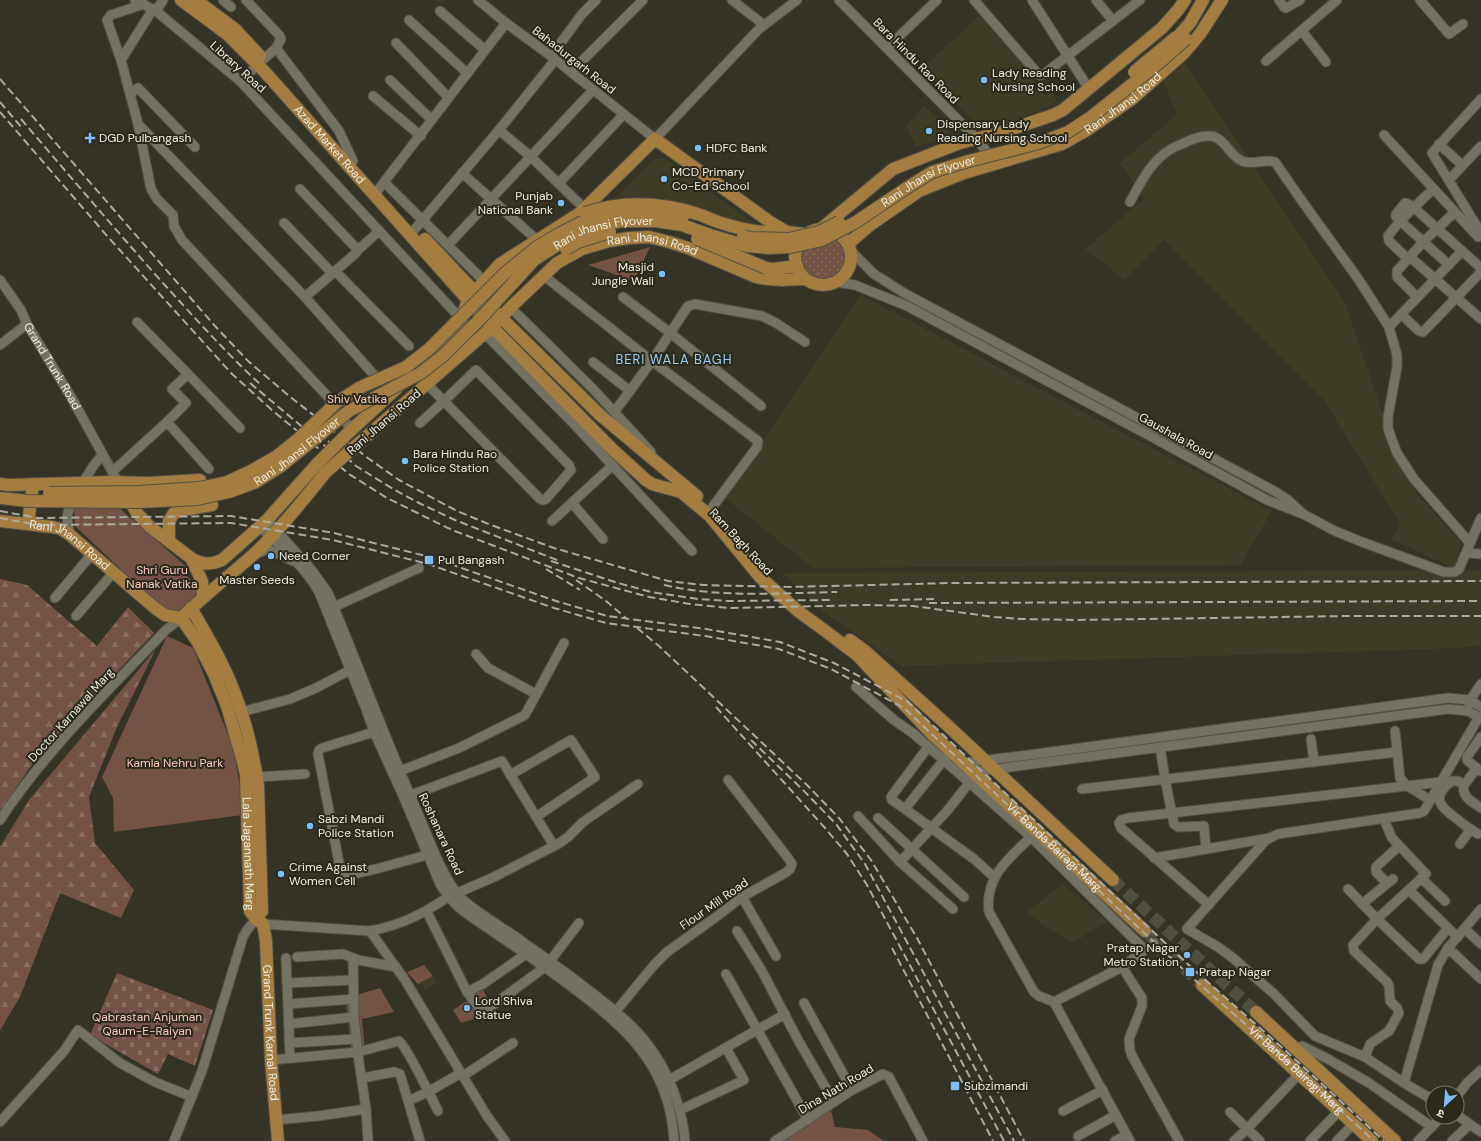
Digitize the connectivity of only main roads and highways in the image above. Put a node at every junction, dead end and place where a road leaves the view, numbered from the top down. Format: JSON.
{"nodes":[{"id":1,"x":181,"y":0,"type":"edge"},
{"id":2,"x":196,"y":0,"type":"edge"},
{"id":3,"x":1185,"y":0,"type":"edge"},
{"id":4,"x":1202,"y":0,"type":"edge"},
{"id":5,"x":1212,"y":0,"type":"edge"},
{"id":6,"x":1222,"y":0,"type":"edge"},
{"id":7,"x":1183,"y":36,"type":"junction"},
{"id":8,"x":261,"y":62,"type":"junction"},
{"id":9,"x":583,"y":211,"type":"junction"},
{"id":10,"x":821,"y":229,"type":"junction"},
{"id":11,"x":787,"y":232,"type":"junction"},
{"id":12,"x":807,"y":234,"type":"junction"},
{"id":13,"x":849,"y":247,"type":"junction"},
{"id":14,"x":582,"y":249,"type":"junction"},
{"id":15,"x":521,"y":259,"type":"junction"},
{"id":16,"x":534,"y":260,"type":"junction"},
{"id":17,"x":797,"y":266,"type":"junction"},
{"id":18,"x":804,"y":278,"type":"junction"},
{"id":19,"x":471,"y":295,"type":"junction"},
{"id":20,"x":502,"y":318,"type":"junction"},
{"id":21,"x":489,"y":330,"type":"junction"},
{"id":22,"x":314,"y":424,"type":"junction"},
{"id":23,"x":319,"y":436,"type":"junction"},
{"id":24,"x":626,"y":437,"type":"junction"},
{"id":25,"x":612,"y":449,"type":"junction"},
{"id":26,"x":118,"y":482,"type":"junction"},
{"id":27,"x":0,"y":484,"type":"edge"},
{"id":28,"x":33,"y":484,"type":"junction"},
{"id":29,"x":0,"y":490,"type":"edge"},
{"id":30,"x":684,"y":490,"type":"junction"},
{"id":31,"x":0,"y":498,"type":"edge"},
{"id":32,"x":0,"y":521,"type":"edge"},
{"id":33,"x":28,"y":524,"type":"junction"},
{"id":34,"x":169,"y":540,"type":"junction"},
{"id":35,"x":191,"y":558,"type":"junction"},
{"id":36,"x":203,"y":597,"type":"junction"},
{"id":37,"x":191,"y":608,"type":"junction"},
{"id":38,"x":181,"y":618,"type":"junction"},
{"id":39,"x":985,"y":760,"type":"joint"},
{"id":40,"x":963,"y":763,"type":"joint"},
{"id":41,"x":252,"y":771,"type":"junction"},
{"id":42,"x":1113,"y":880,"type":"tunnel mouth"},
{"id":43,"x":260,"y":922,"type":"joint"},
{"id":44,"x":1145,"y":931,"type":"tunnel mouth"},
{"id":45,"x":1202,"y":985,"type":"tunnel mouth"},
{"id":46,"x":1256,"y":1012,"type":"tunnel mouth"},
{"id":47,"x":278,"y":1141,"type":"edge"},
{"id":48,"x":1372,"y":1141,"type":"edge"},
{"id":49,"x":1395,"y":1141,"type":"edge"}],
"edges":[{"from":1,"to":8,"type":"main road","name":"Azad Market Road"},
{"from":2,"to":8,"type":"main road","name":"Azad Market Road"},
{"from":3,"to":10,"type":"main road"},
{"from":4,"to":7,"type":"main road","name":"Rani Jhansi Flyover"},
{"from":5,"to":7,"type":"main road","name":"Rani Jhansi Flyover"},
{"from":6,"to":13,"type":"main road","name":"Rani Jhansi Road"},
{"from":7,"to":15,"type":"main road","name":"Rani Jhansi Flyover","bridge":true},
{"from":7,"to":16,"type":"main road","name":"Rani Jhansi Flyover","bridge":true},
{"from":8,"to":19,"type":"main road","name":"Azad Market Road"},
{"from":8,"to":19,"type":"main road","name":"Azad Market Road"},
{"from":9,"to":11,"type":"main road","name":"Rani Jhansi Road"},
{"from":9,"to":14,"type":"main road"},
{"from":9,"to":19,"type":"main road","name":"Rani Jhansi Road"},
{"from":10,"to":12,"type":"main road"},
{"from":10,"to":13,"type":"main road"},
{"from":11,"to":12,"type":"main road"},
{"from":11,"to":15,"type":"main road","bridge":true},
{"from":12,"to":17,"type":"main road"},
{"from":13,"to":18,"type":"main road"},
{"from":14,"to":18,"type":"main road","name":"Rani Jhansi Road"},
{"from":14,"to":20,"type":"main road","name":"Rani Jhansi Road"},
{"from":15,"to":22,"type":"main road","name":"Rani Jhansi Flyover","bridge":true},
{"from":16,"to":17,"type":"main road","bridge":true},
{"from":16,"to":23,"type":"main road","name":"Rani Jhansi Flyover","bridge":true},
{"from":17,"to":18,"type":"main road"},
{"from":19,"to":20,"type":"main road","name":"Ram Bagh Road"},
{"from":19,"to":21,"type":"main road","name":"Ram Bagh Road"},
{"from":19,"to":35,"type":"main road","name":"Rani Jhansi Road","bridge":true},
{"from":20,"to":21,"type":"main road","name":"Rani Jhansi Road"},
{"from":20,"to":24,"type":"main road","name":"Ram Bagh Road"},
{"from":21,"to":25,"type":"main road","name":"Ram Bagh Road"},
{"from":21,"to":36,"type":"main road","name":"Rani Jhansi Road","bridge":true},
{"from":22,"to":26,"type":"main road"},
{"from":22,"to":29,"type":"main road","name":"Rani Jhansi Flyover","bridge":true},
{"from":23,"to":31,"type":"main road","name":"Rani Jhansi Flyover","bridge":true},
{"from":23,"to":34,"type":"main road"},
{"from":24,"to":25,"type":"main road"},
{"from":24,"to":30,"type":"main road","name":"Ram Bagh Road"},
{"from":25,"to":30,"type":"main road","name":"Ram Bagh Road"},
{"from":26,"to":28,"type":"main road"},
{"from":26,"to":34,"type":"main road","name":"Grand Trunk Road"},
{"from":27,"to":28,"type":"main road"},
{"from":28,"to":33,"type":"main road"},
{"from":30,"to":39,"type":"main road","name":"Ram Bagh Road"},
{"from":30,"to":40,"type":"main road","name":"Ram Bagh Road"},
{"from":32,"to":33,"type":"main road","name":"Rani Jhansi Road"},
{"from":33,"to":38,"type":"main road","name":"Rani Jhansi Road"},
{"from":34,"to":35,"type":"main road","name":"Grand Trunk Road"},
{"from":35,"to":36,"type":"main road","name":"Grand Trunk Road"},
{"from":36,"to":37,"type":"main road","name":"Rani Jhansi Road"},
{"from":37,"to":38,"type":"main road","name":"Rani Jhansi Road"},
{"from":37,"to":41,"type":"main road","name":"Lala Jagannath Marg"},
{"from":38,"to":41,"type":"main road","name":"Lala Jagannath Marg"},
{"from":39,"to":42,"type":"main road","name":"Vir Banda Bairagi Marg"},
{"from":40,"to":44,"type":"main road","name":"Vir Banda Bairagi Marg"},
{"from":41,"to":43,"type":"main road","name":"Lala Jagannath Marg"},
{"from":43,"to":47,"type":"main road","name":"Grand Trunk Karnal Road"},
{"from":45,"to":48,"type":"main road","name":"Vir Banda Bairagi Marg"},
{"from":46,"to":49,"type":"main road","name":"Vir Banda Bairagi Marg"}]}
